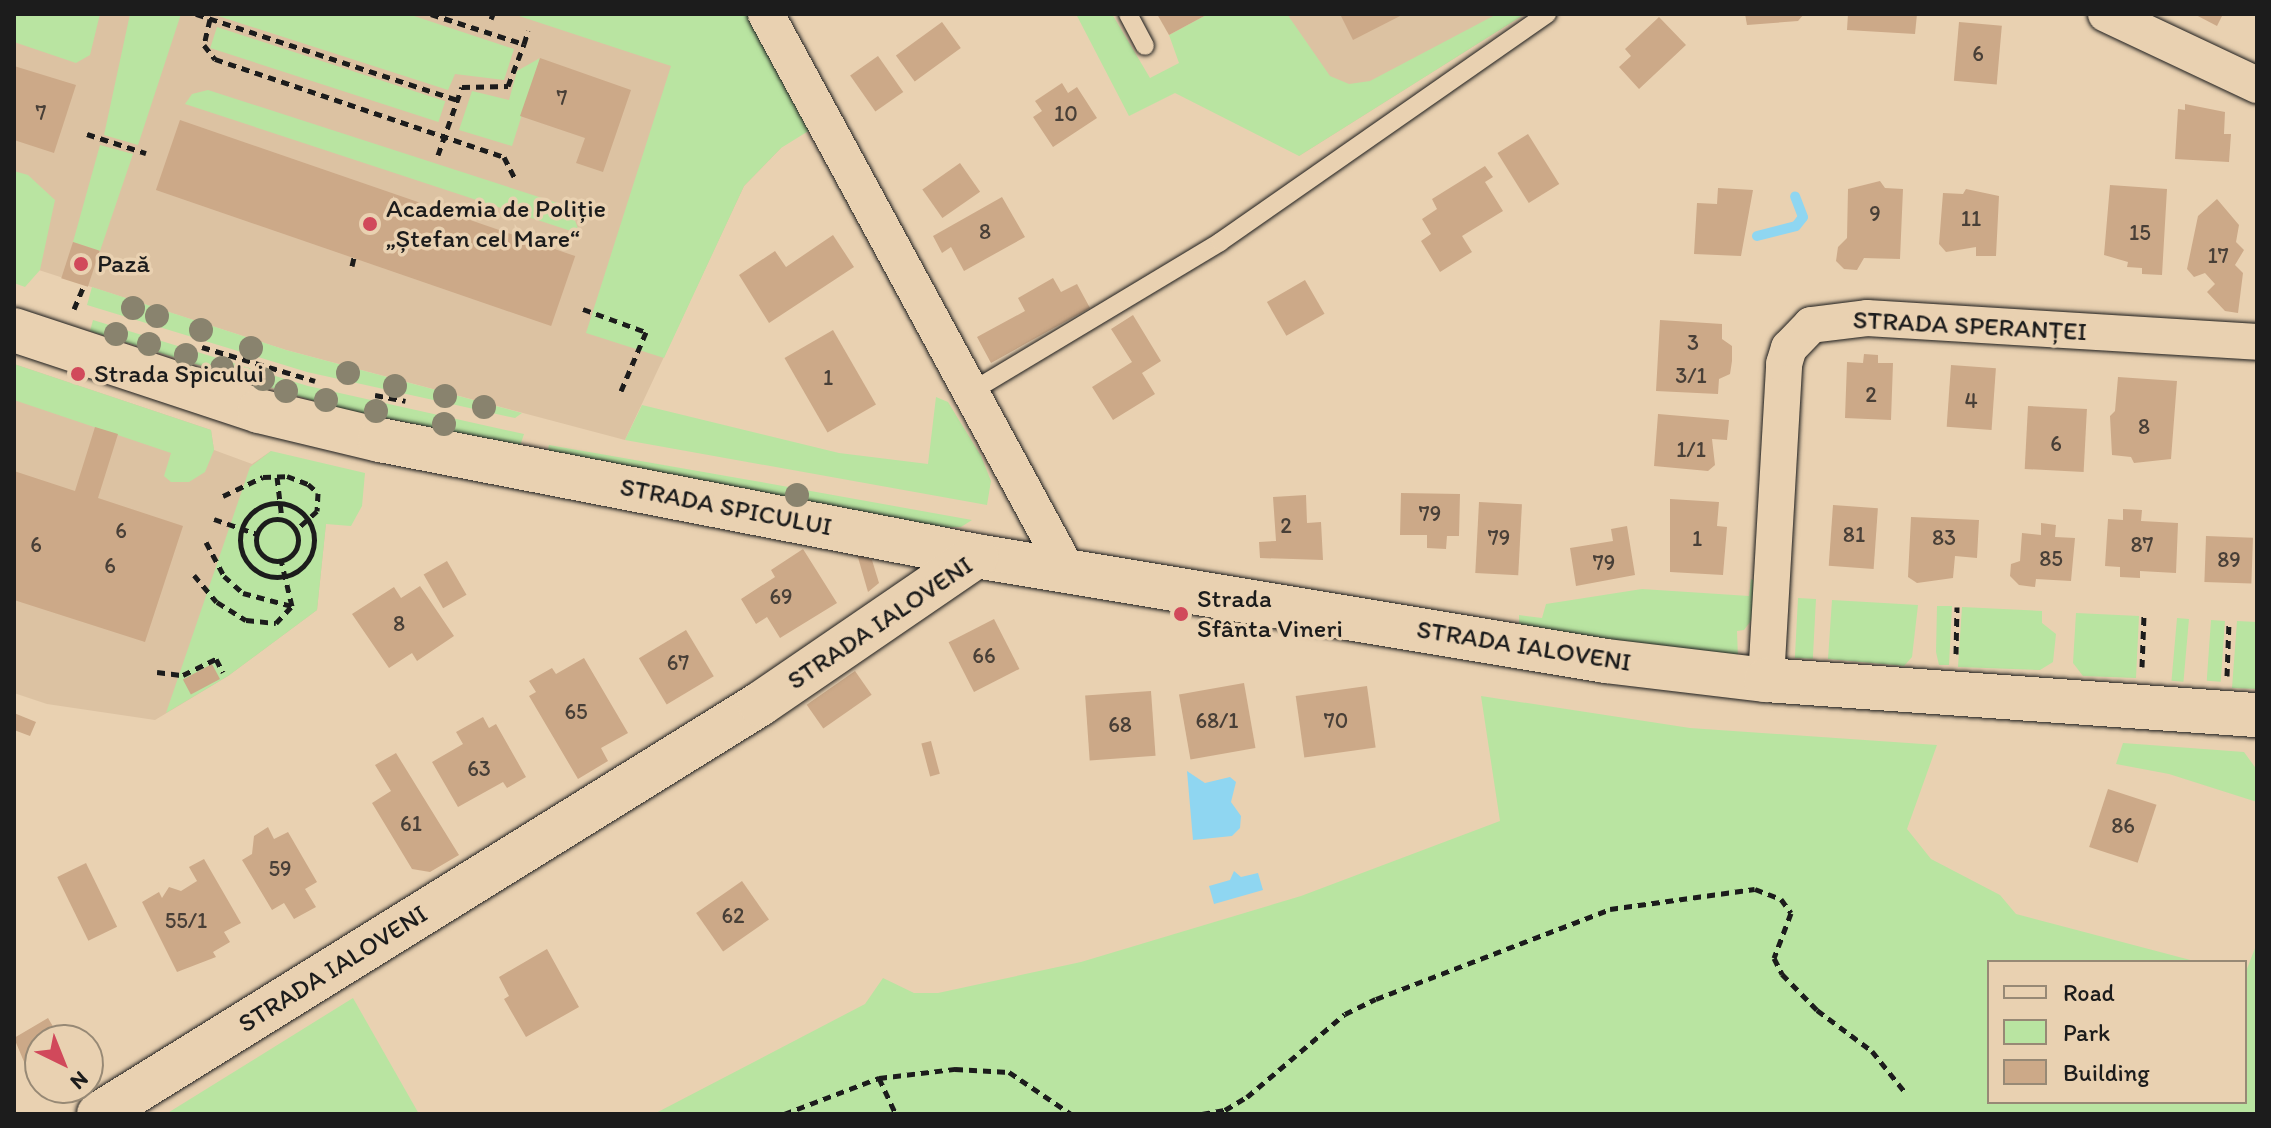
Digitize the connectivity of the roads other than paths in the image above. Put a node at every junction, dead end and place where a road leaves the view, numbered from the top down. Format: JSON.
{"nodes":[{"id":1,"x":766,"y":14,"type":"edge"},
{"id":2,"x":1128,"y":14,"type":"edge"},
{"id":3,"x":1547,"y":14,"type":"edge"},
{"id":4,"x":2106,"y":14,"type":"edge"},
{"id":5,"x":1145,"y":46,"type":"dead end"},
{"id":6,"x":2257,"y":85,"type":"edge"},
{"id":7,"x":14,"y":330,"type":"edge"},
{"id":8,"x":2257,"y":342,"type":"edge"},
{"id":9,"x":969,"y":393,"type":"junction"},
{"id":10,"x":976,"y":556,"type":"junction"},
{"id":11,"x":1066,"y":568,"type":"junction"},
{"id":12,"x":1766,"y":680,"type":"junction"},
{"id":13,"x":2248,"y":717,"type":"edge"},
{"id":14,"x":99,"y":1114,"type":"edge"}],
"edges":[{"from":1,"to":9,"type":"street"},
{"from":2,"to":5,"type":"lane"},
{"from":3,"to":9,"type":"lane"},
{"from":4,"to":6,"type":"street"},
{"from":7,"to":10,"type":"street","name":"STRADA SPICULUI"},
{"from":8,"to":12,"type":"street","name":"STRADA SPERANȚEI"},
{"from":9,"to":11,"type":"street"},
{"from":10,"to":11,"type":"street","name":"STRADA IALOVENI"},
{"from":10,"to":14,"type":"street","name":"STRADA IALOVENI"},
{"from":11,"to":12,"type":"street","name":"STRADA IALOVENI"},
{"from":12,"to":13,"type":"street","name":"STRADA IALOVENI"}]}
